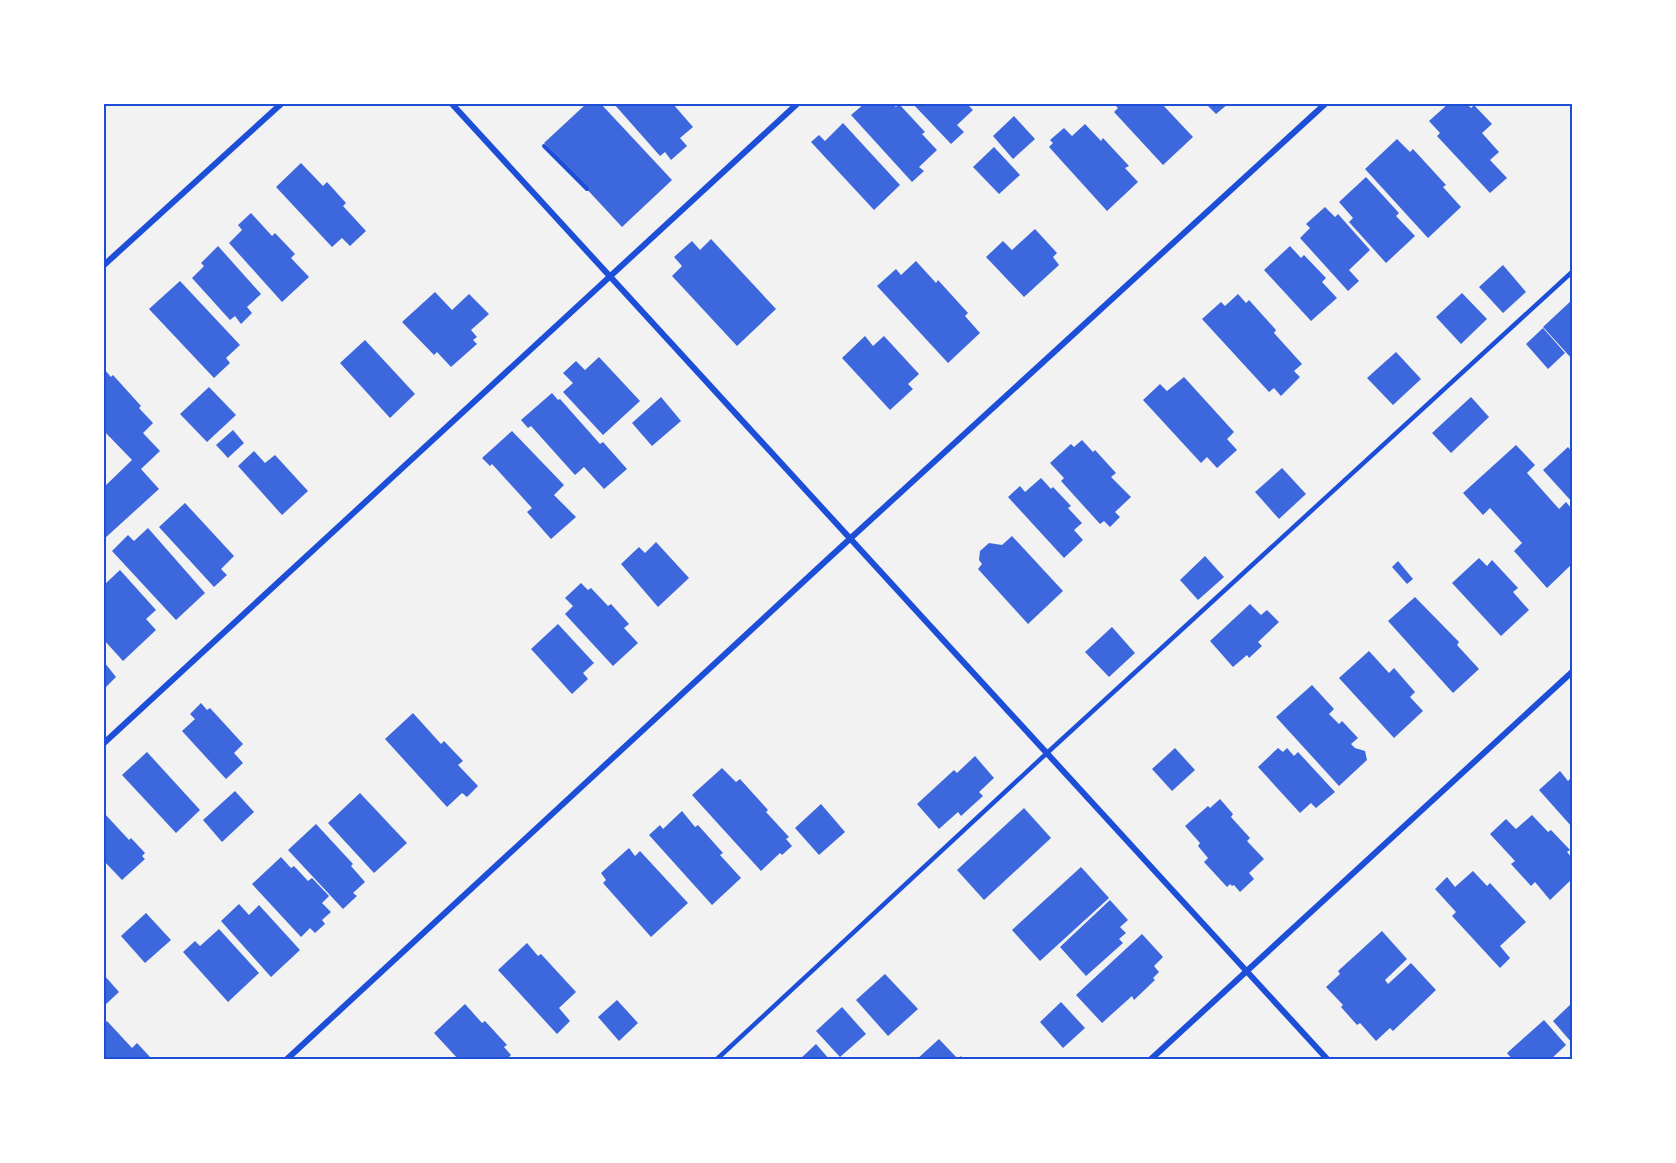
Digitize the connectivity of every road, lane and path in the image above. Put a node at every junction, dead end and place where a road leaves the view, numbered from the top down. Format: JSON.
{"nodes":[{"id":1,"x":280,"y":104,"type":"edge"},
{"id":2,"x":452,"y":104,"type":"edge"},
{"id":3,"x":797,"y":104,"type":"edge"},
{"id":4,"x":1325,"y":104,"type":"edge"},
{"id":5,"x":544,"y":146,"type":"dead end"},
{"id":6,"x":587,"y":189,"type":"dead end"},
{"id":7,"x":104,"y":265,"type":"edge"},
{"id":8,"x":1572,"y":272,"type":"edge"},
{"id":9,"x":610,"y":275,"type":"junction"},
{"id":10,"x":850,"y":538,"type":"junction"},
{"id":11,"x":1572,"y":672,"type":"edge"},
{"id":12,"x":104,"y":743,"type":"edge"},
{"id":13,"x":1047,"y":753,"type":"junction"},
{"id":14,"x":1246,"y":970,"type":"junction"},
{"id":15,"x":286,"y":1059,"type":"edge"},
{"id":16,"x":716,"y":1059,"type":"edge"},
{"id":17,"x":1150,"y":1059,"type":"edge"},
{"id":18,"x":1328,"y":1059,"type":"edge"}],
"edges":[{"from":1,"to":7,"type":"street"},
{"from":2,"to":9,"type":"street"},
{"from":3,"to":9,"type":"street"},
{"from":4,"to":10,"type":"street"},
{"from":5,"to":6,"type":"path"},
{"from":8,"to":13,"type":"lane"},
{"from":9,"to":10,"type":"street"},
{"from":9,"to":12,"type":"street"},
{"from":10,"to":13,"type":"street"},
{"from":10,"to":15,"type":"street"},
{"from":11,"to":14,"type":"street"},
{"from":13,"to":14,"type":"street"},
{"from":13,"to":16,"type":"lane"},
{"from":14,"to":17,"type":"street"},
{"from":14,"to":18,"type":"street"}]}
